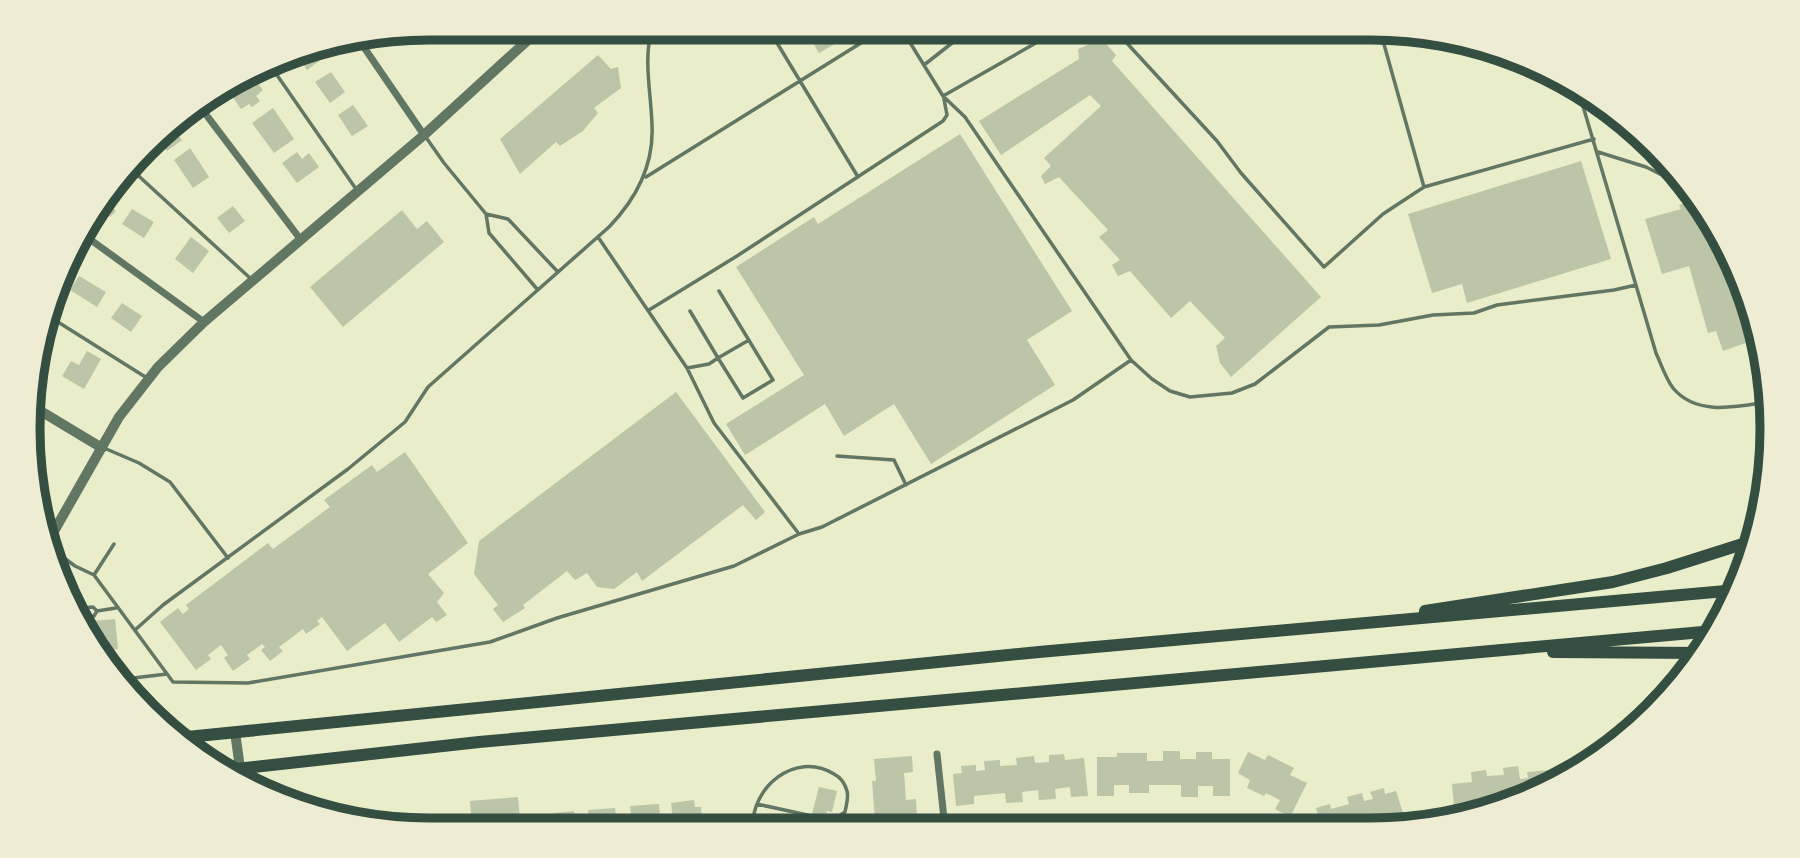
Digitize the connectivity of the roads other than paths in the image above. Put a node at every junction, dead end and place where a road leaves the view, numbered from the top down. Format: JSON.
{"nodes":[{"id":1,"x":528,"y":40,"type":"edge"},
{"id":2,"x":650,"y":40,"type":"edge"},
{"id":3,"x":775,"y":40,"type":"edge"},
{"id":4,"x":866,"y":40,"type":"edge"},
{"id":5,"x":908,"y":40,"type":"edge"},
{"id":6,"x":956,"y":40,"type":"edge"},
{"id":7,"x":1041,"y":40,"type":"edge"},
{"id":8,"x":1124,"y":40,"type":"edge"},
{"id":9,"x":1383,"y":40,"type":"edge"},
{"id":10,"x":363,"y":46,"type":"edge"},
{"id":11,"x":924,"y":65,"type":"junction"},
{"id":12,"x":275,"y":72,"type":"edge"},
{"id":13,"x":800,"y":81,"type":"junction"},
{"id":14,"x":943,"y":96,"type":"junction"},
{"id":15,"x":1582,"y":103,"type":"edge"},
{"id":16,"x":204,"y":112,"type":"edge"},
{"id":17,"x":424,"y":135,"type":"junction"},
{"id":18,"x":1594,"y":139,"type":"junction"},
{"id":19,"x":1598,"y":152,"type":"junction"},
{"id":20,"x":136,"y":174,"type":"edge"},
{"id":21,"x":858,"y":177,"type":"junction"},
{"id":22,"x":1666,"y":177,"type":"edge"},
{"id":23,"x":644,"y":178,"type":"junction"},
{"id":24,"x":1424,"y":187,"type":"junction"},
{"id":25,"x":358,"y":191,"type":"junction"},
{"id":26,"x":486,"y":214,"type":"junction"},
{"id":27,"x":598,"y":237,"type":"junction"},
{"id":28,"x":90,"y":239,"type":"edge"},
{"id":29,"x":301,"y":240,"type":"junction"},
{"id":30,"x":558,"y":272,"type":"junction"},
{"id":31,"x":253,"y":281,"type":"junction"},
{"id":32,"x":1636,"y":285,"type":"junction"},
{"id":33,"x":537,"y":289,"type":"junction"},
{"id":34,"x":719,"y":291,"type":"dead end"},
{"id":35,"x":648,"y":311,"type":"junction"},
{"id":36,"x":690,"y":311,"type":"dead end"},
{"id":37,"x":56,"y":320,"type":"edge"},
{"id":38,"x":204,"y":322,"type":"junction"},
{"id":39,"x":749,"y":340,"type":"junction"},
{"id":40,"x":718,"y":358,"type":"junction"},
{"id":41,"x":1132,"y":360,"type":"junction"},
{"id":42,"x":687,"y":368,"type":"junction"},
{"id":43,"x":149,"y":379,"type":"junction"},
{"id":44,"x":1759,"y":403,"type":"edge"},
{"id":45,"x":41,"y":412,"type":"edge"},
{"id":46,"x":102,"y":448,"type":"junction"},
{"id":47,"x":837,"y":456,"type":"dead end"},
{"id":48,"x":906,"y":485,"type":"junction"},
{"id":49,"x":54,"y":532,"type":"edge"},
{"id":50,"x":799,"y":534,"type":"junction"},
{"id":51,"x":114,"y":544,"type":"dead end"},
{"id":52,"x":1742,"y":544,"type":"edge"},
{"id":53,"x":62,"y":556,"type":"edge"},
{"id":54,"x":228,"y":558,"type":"junction"},
{"id":55,"x":94,"y":575,"type":"junction"},
{"id":56,"x":1724,"y":591,"type":"edge"},
{"id":57,"x":84,"y":608,"type":"edge"},
{"id":58,"x":116,"y":608,"type":"junction"},
{"id":59,"x":97,"y":611,"type":"junction"},
{"id":60,"x":89,"y":617,"type":"edge"},
{"id":61,"x":135,"y":630,"type":"junction"},
{"id":62,"x":1293,"y":631,"type":"junction"},
{"id":63,"x":1702,"y":632,"type":"edge"},
{"id":64,"x":1493,"y":652,"type":"junction"},
{"id":65,"x":1688,"y":653,"type":"edge"},
{"id":66,"x":167,"y":674,"type":"junction"},
{"id":67,"x":131,"y":677,"type":"edge"},
{"id":68,"x":235,"y":732,"type":"junction"},
{"id":69,"x":191,"y":737,"type":"edge"},
{"id":70,"x":937,"y":754,"type":"dead end"},
{"id":71,"x":234,"y":765,"type":"edge"},
{"id":72,"x":239,"y":768,"type":"edge"},
{"id":73,"x":757,"y":804,"type":"junction"},
{"id":74,"x":812,"y":816,"type":"dead end"},
{"id":75,"x":752,"y":818,"type":"edge"},
{"id":76,"x":826,"y":818,"type":"dead end"},
{"id":77,"x":944,"y":818,"type":"edge"},
{"id":78,"x":1194,"y":818,"type":"edge"},
{"id":79,"x":1251,"y":818,"type":"edge"}],
"edges":[{"from":1,"to":17,"type":"street"},
{"from":2,"to":23,"type":"lane"},
{"from":3,"to":13,"type":"lane"},
{"from":4,"to":13,"type":"lane"},
{"from":5,"to":11,"type":"lane"},
{"from":6,"to":11,"type":"lane"},
{"from":7,"to":14,"type":"lane"},
{"from":8,"to":24,"type":"lane"},
{"from":9,"to":24,"type":"lane"},
{"from":10,"to":17,"type":"street"},
{"from":11,"to":14,"type":"lane"},
{"from":12,"to":25,"type":"lane"},
{"from":13,"to":21,"type":"lane"},
{"from":13,"to":23,"type":"lane"},
{"from":14,"to":21,"type":"lane"},
{"from":14,"to":41,"type":"lane"},
{"from":15,"to":18,"type":"lane"},
{"from":16,"to":29,"type":"street"},
{"from":17,"to":25,"type":"street"},
{"from":17,"to":26,"type":"lane"},
{"from":18,"to":19,"type":"lane"},
{"from":18,"to":24,"type":"lane"},
{"from":19,"to":22,"type":"lane"},
{"from":19,"to":32,"type":"lane"},
{"from":20,"to":31,"type":"lane"},
{"from":21,"to":35,"type":"lane"},
{"from":23,"to":27,"type":"lane"},
{"from":25,"to":29,"type":"street"},
{"from":26,"to":30,"type":"lane"},
{"from":26,"to":33,"type":"lane"},
{"from":27,"to":30,"type":"lane"},
{"from":27,"to":35,"type":"lane"},
{"from":28,"to":38,"type":"street"},
{"from":29,"to":31,"type":"street"},
{"from":30,"to":33,"type":"lane"},
{"from":31,"to":38,"type":"street"},
{"from":32,"to":41,"type":"lane"},
{"from":32,"to":44,"type":"lane"},
{"from":33,"to":54,"type":"lane"},
{"from":34,"to":39,"type":"lane"},
{"from":35,"to":42,"type":"lane"},
{"from":36,"to":40,"type":"lane"},
{"from":37,"to":43,"type":"lane"},
{"from":38,"to":43,"type":"street"},
{"from":39,"to":40,"type":"lane"},
{"from":39,"to":40,"type":"lane"},
{"from":40,"to":42,"type":"lane"},
{"from":41,"to":48,"type":"lane"},
{"from":42,"to":50,"type":"lane"},
{"from":43,"to":46,"type":"street"},
{"from":45,"to":46,"type":"street"},
{"from":46,"to":49,"type":"street"},
{"from":46,"to":54,"type":"lane"},
{"from":47,"to":48,"type":"lane"},
{"from":48,"to":50,"type":"lane"},
{"from":50,"to":66,"type":"lane"},
{"from":51,"to":55,"type":"lane"},
{"from":52,"to":62,"type":"highway"},
{"from":53,"to":55,"type":"lane"},
{"from":54,"to":61,"type":"lane"},
{"from":55,"to":58,"type":"lane"},
{"from":56,"to":62,"type":"highway"},
{"from":57,"to":59,"type":"lane"},
{"from":58,"to":59,"type":"lane"},
{"from":58,"to":61,"type":"lane"},
{"from":59,"to":60,"type":"lane"},
{"from":61,"to":66,"type":"lane"},
{"from":62,"to":68,"type":"highway"},
{"from":63,"to":64,"type":"highway"},
{"from":64,"to":65,"type":"highway"},
{"from":64,"to":72,"type":"highway"},
{"from":66,"to":67,"type":"lane"},
{"from":68,"to":69,"type":"highway"},
{"from":68,"to":71,"type":"street"},
{"from":70,"to":77,"type":"street"},
{"from":73,"to":74,"type":"lane"},
{"from":73,"to":75,"type":"lane"},
{"from":73,"to":76,"type":"lane"},
{"from":78,"to":79,"type":"street"}]}
